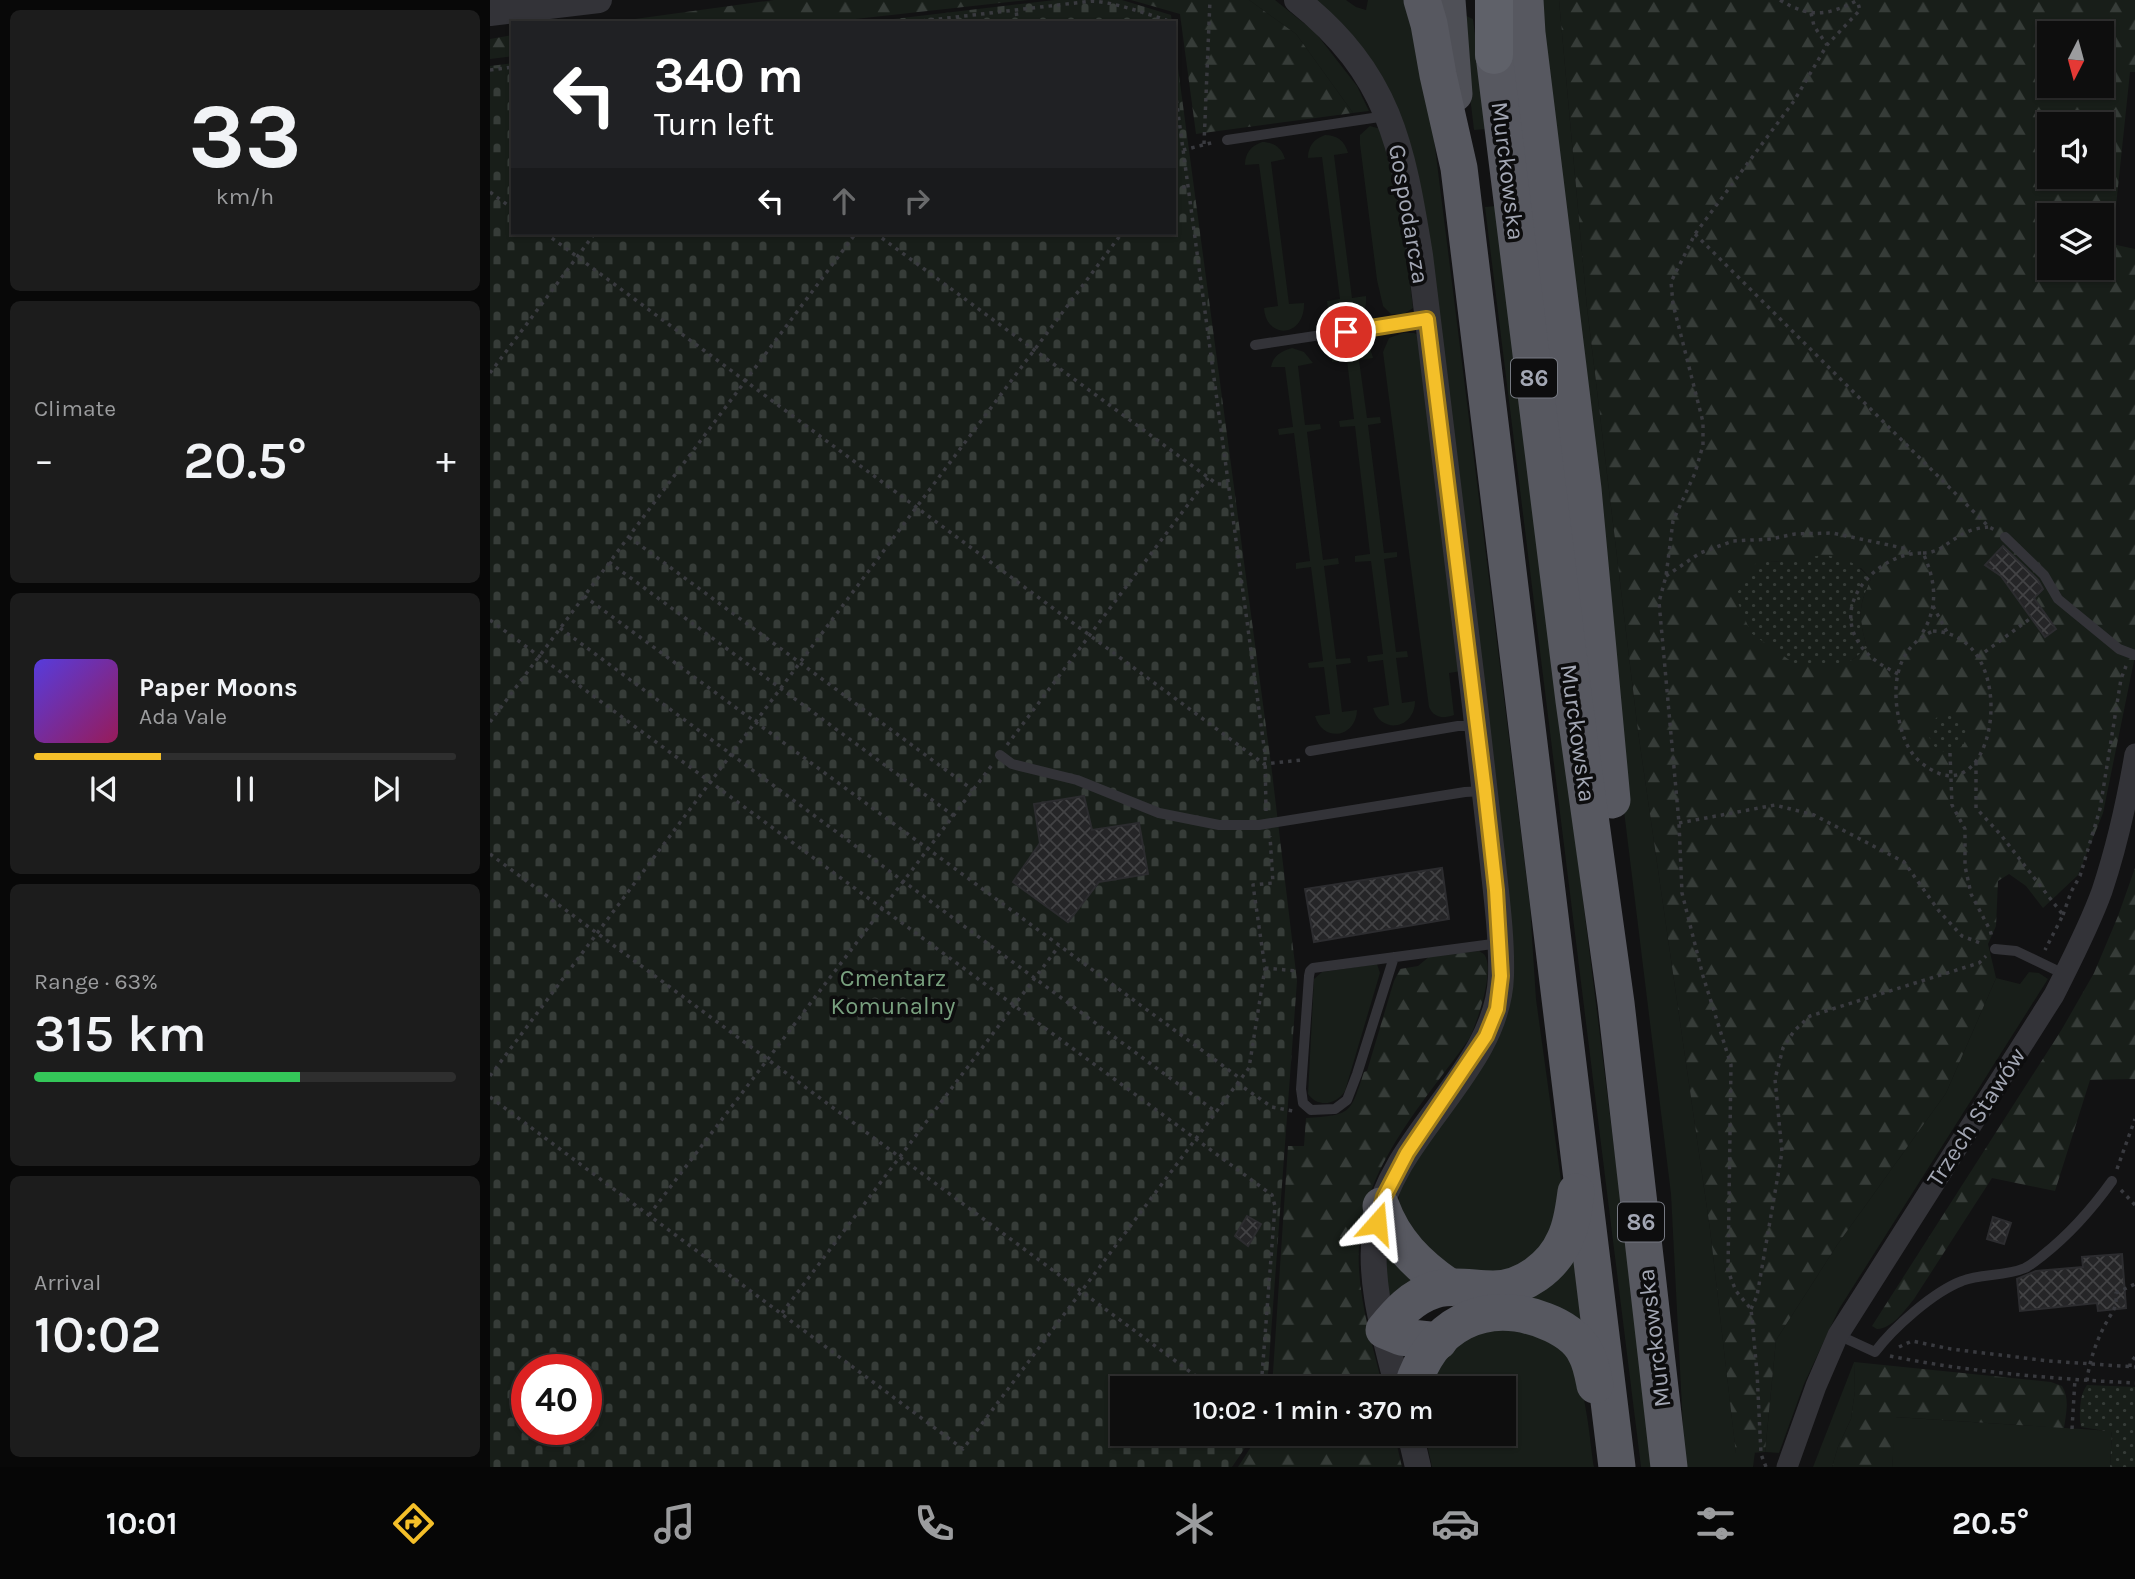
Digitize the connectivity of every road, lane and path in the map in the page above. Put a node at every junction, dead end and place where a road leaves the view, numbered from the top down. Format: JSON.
{"nodes":[{"id":1,"x":599,"y":0,"type":"edge"},
{"id":2,"x":1210,"y":0,"type":"edge"},
{"id":3,"x":1297,"y":0,"type":"edge"},
{"id":4,"x":1422,"y":0,"type":"edge"},
{"id":5,"x":1448,"y":0,"type":"edge"},
{"id":6,"x":1485,"y":0,"type":"edge"},
{"id":7,"x":1494,"y":0,"type":"edge"},
{"id":8,"x":1525,"y":0,"type":"edge"},
{"id":9,"x":1780,"y":0,"type":"edge"},
{"id":10,"x":1857,"y":0,"type":"edge"},
{"id":11,"x":1016,"y":10,"type":"junction"},
{"id":12,"x":490,"y":13,"type":"edge"},
{"id":13,"x":1811,"y":13,"type":"junction"},
{"id":14,"x":922,"y":21,"type":"edge"},
{"id":15,"x":1015,"y":21,"type":"edge"},
{"id":16,"x":1166,"y":21,"type":"edge"},
{"id":17,"x":1827,"y":45,"type":"junction"},
{"id":18,"x":1494,"y":55,"type":"junction"},
{"id":19,"x":511,"y":68,"type":"edge"},
{"id":20,"x":490,"y":70,"type":"edge"},
{"id":21,"x":1176,"y":96,"type":"edge"},
{"id":22,"x":1389,"y":116,"type":"junction"},
{"id":23,"x":1227,"y":140,"type":"joint"},
{"id":24,"x":1204,"y":144,"type":"junction"},
{"id":25,"x":1184,"y":150,"type":"junction"},
{"id":26,"x":1459,"y":168,"type":"junction"},
{"id":27,"x":1188,"y":186,"type":"junction"},
{"id":28,"x":1176,"y":189,"type":"edge"},
{"id":29,"x":490,"y":192,"type":"edge"},
{"id":30,"x":511,"y":208,"type":"edge"},
{"id":31,"x":1695,"y":234,"type":"junction"},
{"id":32,"x":548,"y":235,"type":"edge"},
{"id":33,"x":593,"y":235,"type":"edge"},
{"id":34,"x":855,"y":235,"type":"edge"},
{"id":35,"x":878,"y":235,"type":"edge"},
{"id":36,"x":1120,"y":235,"type":"edge"},
{"id":37,"x":577,"y":256,"type":"junction"},
{"id":38,"x":1427,"y":319,"type":"junction"},
{"id":39,"x":1255,"y":345,"type":"dead end"},
{"id":40,"x":1034,"y":350,"type":"junction"},
{"id":41,"x":490,"y":373,"type":"edge"},
{"id":42,"x":746,"y":381,"type":"junction"},
{"id":43,"x":1208,"y":478,"type":"junction"},
{"id":44,"x":1228,"y":484,"type":"junction"},
{"id":45,"x":917,"y":507,"type":"junction"},
{"id":46,"x":1989,"y":527,"type":"junction"},
{"id":47,"x":629,"y":537,"type":"junction"},
{"id":48,"x":2005,"y":537,"type":"joint"},
{"id":49,"x":1911,"y":552,"type":"junction"},
{"id":50,"x":1923,"y":552,"type":"junction"},
{"id":51,"x":609,"y":562,"type":"junction"},
{"id":52,"x":1666,"y":576,"type":"junction"},
{"id":53,"x":584,"y":596,"type":"junction"},
{"id":54,"x":1933,"y":606,"type":"junction"},
{"id":55,"x":2031,"y":618,"type":"dead end"},
{"id":56,"x":490,"y":620,"type":"edge"},
{"id":57,"x":560,"y":628,"type":"junction"},
{"id":58,"x":1947,"y":632,"type":"junction"},
{"id":59,"x":1090,"y":635,"type":"junction"},
{"id":60,"x":1920,"y":637,"type":"junction"},
{"id":61,"x":2132,"y":655,"type":"edge"},
{"id":62,"x":539,"y":656,"type":"junction"},
{"id":63,"x":1978,"y":657,"type":"junction"},
{"id":64,"x":800,"y":663,"type":"junction"},
{"id":65,"x":1898,"y":674,"type":"junction"},
{"id":66,"x":781,"y":688,"type":"junction"},
{"id":67,"x":756,"y":721,"type":"junction"},
{"id":68,"x":490,"y":722,"type":"edge"},
{"id":69,"x":1477,"y":726,"type":"junction"},
{"id":70,"x":1310,"y":751,"type":"joint"},
{"id":71,"x":1950,"y":753,"type":"dead end"},
{"id":72,"x":2135,"y":754,"type":"edge"},
{"id":73,"x":731,"y":755,"type":"junction"},
{"id":74,"x":1000,"y":755,"type":"junction"},
{"id":75,"x":1976,"y":762,"type":"junction"},
{"id":76,"x":1264,"y":764,"type":"junction"},
{"id":77,"x":1951,"y":776,"type":"junction"},
{"id":78,"x":711,"y":782,"type":"junction"},
{"id":79,"x":973,"y":790,"type":"junction"},
{"id":80,"x":1485,"y":791,"type":"junction"},
{"id":81,"x":1265,"y":798,"type":"dead end"},
{"id":82,"x":954,"y":816,"type":"junction"},
{"id":83,"x":1679,"y":823,"type":"junction"},
{"id":84,"x":1270,"y":839,"type":"dead end"},
{"id":85,"x":928,"y":850,"type":"junction"},
{"id":86,"x":490,"y":854,"type":"edge"},
{"id":87,"x":903,"y":882,"type":"junction"},
{"id":88,"x":883,"y":909,"type":"junction"},
{"id":89,"x":2063,"y":915,"type":"junction"},
{"id":90,"x":597,"y":933,"type":"junction"},
{"id":91,"x":1500,"y":943,"type":"junction"},
{"id":92,"x":1059,"y":946,"type":"junction"},
{"id":93,"x":1995,"y":949,"type":"junction"},
{"id":94,"x":1394,"y":957,"type":"junction"},
{"id":95,"x":2040,"y":962,"type":"junction"},
{"id":96,"x":1265,"y":968,"type":"junction"},
{"id":97,"x":1310,"y":971,"type":"junction"},
{"id":98,"x":2064,"y":974,"type":"junction"},
{"id":99,"x":1035,"y":979,"type":"junction"},
{"id":100,"x":1616,"y":1003,"type":"junction"},
{"id":101,"x":1015,"y":1006,"type":"junction"},
{"id":102,"x":768,"y":1060,"type":"junction"},
{"id":103,"x":490,"y":1076,"type":"edge"},
{"id":104,"x":1239,"y":1081,"type":"junction"},
{"id":105,"x":490,"y":1097,"type":"edge"},
{"id":106,"x":1307,"y":1107,"type":"junction"},
{"id":107,"x":1216,"y":1112,"type":"junction"},
{"id":108,"x":2135,"y":1119,"type":"edge"},
{"id":109,"x":1196,"y":1139,"type":"junction"},
{"id":110,"x":1579,"y":1145,"type":"junction"},
{"id":111,"x":900,"y":1157,"type":"junction"},
{"id":112,"x":2112,"y":1181,"type":"junction"},
{"id":113,"x":2135,"y":1205,"type":"edge"},
{"id":114,"x":1381,"y":1206,"type":"junction"},
{"id":115,"x":649,"y":1215,"type":"junction"},
{"id":116,"x":2135,"y":1284,"type":"edge"},
{"id":117,"x":1448,"y":1286,"type":"junction"},
{"id":118,"x":1082,"y":1292,"type":"junction"},
{"id":119,"x":1751,"y":1309,"type":"junction"},
{"id":120,"x":782,"y":1314,"type":"junction"},
{"id":121,"x":1384,"y":1330,"type":"junction"},
{"id":122,"x":1838,"y":1335,"type":"junction"},
{"id":123,"x":1439,"y":1340,"type":"junction"},
{"id":124,"x":2135,"y":1357,"type":"edge"},
{"id":125,"x":2089,"y":1365,"type":"junction"},
{"id":126,"x":2132,"y":1367,"type":"edge"},
{"id":127,"x":1196,"y":1376,"type":"edge"},
{"id":128,"x":1262,"y":1376,"type":"edge"},
{"id":129,"x":1395,"y":1376,"type":"edge"},
{"id":130,"x":1416,"y":1376,"type":"edge"},
{"id":131,"x":2075,"y":1379,"type":"junction"},
{"id":132,"x":2087,"y":1381,"type":"junction"},
{"id":133,"x":2135,"y":1383,"type":"edge"},
{"id":134,"x":2072,"y":1429,"type":"dead end"},
{"id":135,"x":1413,"y":1446,"type":"edge"},
{"id":136,"x":1418,"y":1467,"type":"edge"},
{"id":137,"x":1617,"y":1467,"type":"edge"},
{"id":138,"x":1669,"y":1467,"type":"edge"},
{"id":139,"x":1766,"y":1467,"type":"edge"},
{"id":140,"x":1787,"y":1467,"type":"edge"}],
"edges":[{"from":1,"to":12,"type":"street"},
{"from":2,"to":24,"type":"path"},
{"from":3,"to":22,"type":"street","name":"Gospodarcza"},
{"from":4,"to":26,"type":"highway"},
{"from":5,"to":26,"type":"main road","name":"Murckowska","number":"86"},
{"from":6,"to":18,"type":"main road","name":"Murckowska","number":"86"},
{"from":7,"to":18,"type":"highway"},
{"from":8,"to":100,"type":"highway"},
{"from":9,"to":13,"type":"path"},
{"from":10,"to":13,"type":"path"},
{"from":10,"to":17,"type":"path"},
{"from":11,"to":14,"type":"path"},
{"from":11,"to":15,"type":"path"},
{"from":11,"to":16,"type":"path"},
{"from":13,"to":17,"type":"path"},
{"from":17,"to":31,"type":"path"},
{"from":18,"to":100,"type":"highway","name":"Murckowska","number":"86"},
{"from":19,"to":20,"type":"path"},
{"from":21,"to":25,"type":"path"},
{"from":22,"to":23,"type":"lane"},
{"from":22,"to":38,"type":"street","name":"Gospodarcza"},
{"from":23,"to":24,"type":"path"},
{"from":24,"to":25,"type":"path"},
{"from":25,"to":27,"type":"path"},
{"from":26,"to":110,"type":"highway","name":"Murckowska","number":"86"},
{"from":27,"to":28,"type":"path"},
{"from":27,"to":44,"type":"path"},
{"from":29,"to":30,"type":"path"},
{"from":31,"to":46,"type":"path"},
{"from":31,"to":52,"type":"path"},
{"from":32,"to":37,"type":"path"},
{"from":33,"to":37,"type":"path"},
{"from":34,"to":42,"type":"path"},
{"from":35,"to":40,"type":"path"},
{"from":36,"to":40,"type":"path"},
{"from":37,"to":41,"type":"path"},
{"from":37,"to":42,"type":"path"},
{"from":38,"to":39,"type":"lane"},
{"from":38,"to":69,"type":"street","name":"Gospodarcza"},
{"from":40,"to":43,"type":"path"},
{"from":40,"to":45,"type":"path"},
{"from":42,"to":45,"type":"path"},
{"from":42,"to":47,"type":"path"},
{"from":43,"to":44,"type":"path"},
{"from":43,"to":59,"type":"path"},
{"from":44,"to":76,"type":"path"},
{"from":45,"to":59,"type":"path"},
{"from":45,"to":64,"type":"path"},
{"from":46,"to":48,"type":"path"},
{"from":46,"to":50,"type":"path"},
{"from":47,"to":51,"type":"path"},
{"from":47,"to":64,"type":"path"},
{"from":48,"to":61,"type":"lane"},
{"from":49,"to":50,"type":"path"},
{"from":49,"to":52,"type":"path"},
{"from":49,"to":65,"type":"path"},
{"from":50,"to":54,"type":"path"},
{"from":51,"to":53,"type":"path"},
{"from":51,"to":66,"type":"path"},
{"from":52,"to":83,"type":"path"},
{"from":53,"to":57,"type":"path"},
{"from":53,"to":67,"type":"path"},
{"from":54,"to":58,"type":"path"},
{"from":54,"to":60,"type":"path"},
{"from":55,"to":63,"type":"path"},
{"from":56,"to":62,"type":"path"},
{"from":57,"to":62,"type":"path"},
{"from":57,"to":73,"type":"path"},
{"from":58,"to":60,"type":"path"},
{"from":58,"to":63,"type":"path"},
{"from":59,"to":74,"type":"path"},
{"from":59,"to":76,"type":"path"},
{"from":60,"to":65,"type":"path"},
{"from":61,"to":89,"type":"path"},
{"from":62,"to":68,"type":"path"},
{"from":62,"to":78,"type":"path"},
{"from":63,"to":75,"type":"path"},
{"from":64,"to":66,"type":"path"},
{"from":64,"to":79,"type":"path"},
{"from":65,"to":77,"type":"path"},
{"from":66,"to":67,"type":"path"},
{"from":66,"to":82,"type":"path"},
{"from":67,"to":73,"type":"path"},
{"from":67,"to":85,"type":"path"},
{"from":69,"to":70,"type":"lane"},
{"from":69,"to":80,"type":"street","name":"Gospodarcza"},
{"from":70,"to":76,"type":"path"},
{"from":71,"to":77,"type":"path"},
{"from":72,"to":98,"type":"street","name":"Trzech Stawów"},
{"from":73,"to":78,"type":"path"},
{"from":73,"to":87,"type":"path"},
{"from":74,"to":79,"type":"path"},
{"from":74,"to":80,"type":"lane"},
{"from":75,"to":77,"type":"path"},
{"from":75,"to":89,"type":"path"},
{"from":76,"to":81,"type":"path"},
{"from":77,"to":93,"type":"path"},
{"from":78,"to":88,"type":"path"},
{"from":78,"to":90,"type":"path"},
{"from":79,"to":82,"type":"path"},
{"from":80,"to":91,"type":"street","name":"Gospodarcza"},
{"from":82,"to":85,"type":"path"},
{"from":83,"to":93,"type":"path"},
{"from":83,"to":119,"type":"path"},
{"from":84,"to":96,"type":"path"},
{"from":85,"to":87,"type":"path"},
{"from":85,"to":92,"type":"path"},
{"from":86,"to":90,"type":"path"},
{"from":87,"to":88,"type":"path"},
{"from":87,"to":99,"type":"path"},
{"from":88,"to":101,"type":"path"},
{"from":88,"to":102,"type":"path"},
{"from":89,"to":95,"type":"path"},
{"from":90,"to":102,"type":"path"},
{"from":90,"to":103,"type":"path"},
{"from":91,"to":94,"type":"lane"},
{"from":91,"to":114,"type":"street","name":"Gospodarcza"},
{"from":92,"to":99,"type":"path"},
{"from":92,"to":104,"type":"path"},
{"from":93,"to":95,"type":"lane"},
{"from":93,"to":119,"type":"path"},
{"from":94,"to":97,"type":"lane"},
{"from":94,"to":106,"type":"lane"},
{"from":95,"to":98,"type":"lane"},
{"from":96,"to":97,"type":"path"},
{"from":96,"to":104,"type":"path"},
{"from":97,"to":106,"type":"lane"},
{"from":98,"to":122,"type":"street","name":"Trzech Stawów"},
{"from":99,"to":101,"type":"path"},
{"from":99,"to":107,"type":"path"},
{"from":100,"to":138,"type":"highway","name":"Murckowska","number":"86"},
{"from":101,"to":109,"type":"path"},
{"from":101,"to":111,"type":"path"},
{"from":102,"to":111,"type":"path"},
{"from":102,"to":115,"type":"path"},
{"from":104,"to":106,"type":"path"},
{"from":104,"to":107,"type":"path"},
{"from":105,"to":115,"type":"path"},
{"from":107,"to":109,"type":"path"},
{"from":108,"to":112,"type":"path"},
{"from":109,"to":118,"type":"path"},
{"from":109,"to":128,"type":"path"},
{"from":110,"to":117,"type":"highway"},
{"from":110,"to":137,"type":"highway","name":"Murckowska","number":"86"},
{"from":111,"to":118,"type":"path"},
{"from":111,"to":120,"type":"path"},
{"from":112,"to":113,"type":"path"},
{"from":112,"to":122,"type":"lane"},
{"from":114,"to":117,"type":"highway"},
{"from":114,"to":121,"type":"street","name":"Gospodarcza"},
{"from":115,"to":120,"type":"path"},
{"from":116,"to":125,"type":"path"},
{"from":117,"to":121,"type":"highway"},
{"from":118,"to":120,"type":"path"},
{"from":118,"to":127,"type":"path"},
{"from":119,"to":139,"type":"path"},
{"from":121,"to":123,"type":"highway"},
{"from":121,"to":129,"type":"street","name":"Gospodarcza"},
{"from":122,"to":140,"type":"street","name":"Trzech Stawów"},
{"from":123,"to":130,"type":"highway"},
{"from":123,"to":137,"type":"highway"},
{"from":124,"to":126,"type":"path"},
{"from":125,"to":126,"type":"path"},
{"from":125,"to":131,"type":"path"},
{"from":125,"to":132,"type":"path"},
{"from":131,"to":132,"type":"path"},
{"from":131,"to":134,"type":"path"},
{"from":132,"to":133,"type":"path"},
{"from":135,"to":136,"type":"street"}]}
